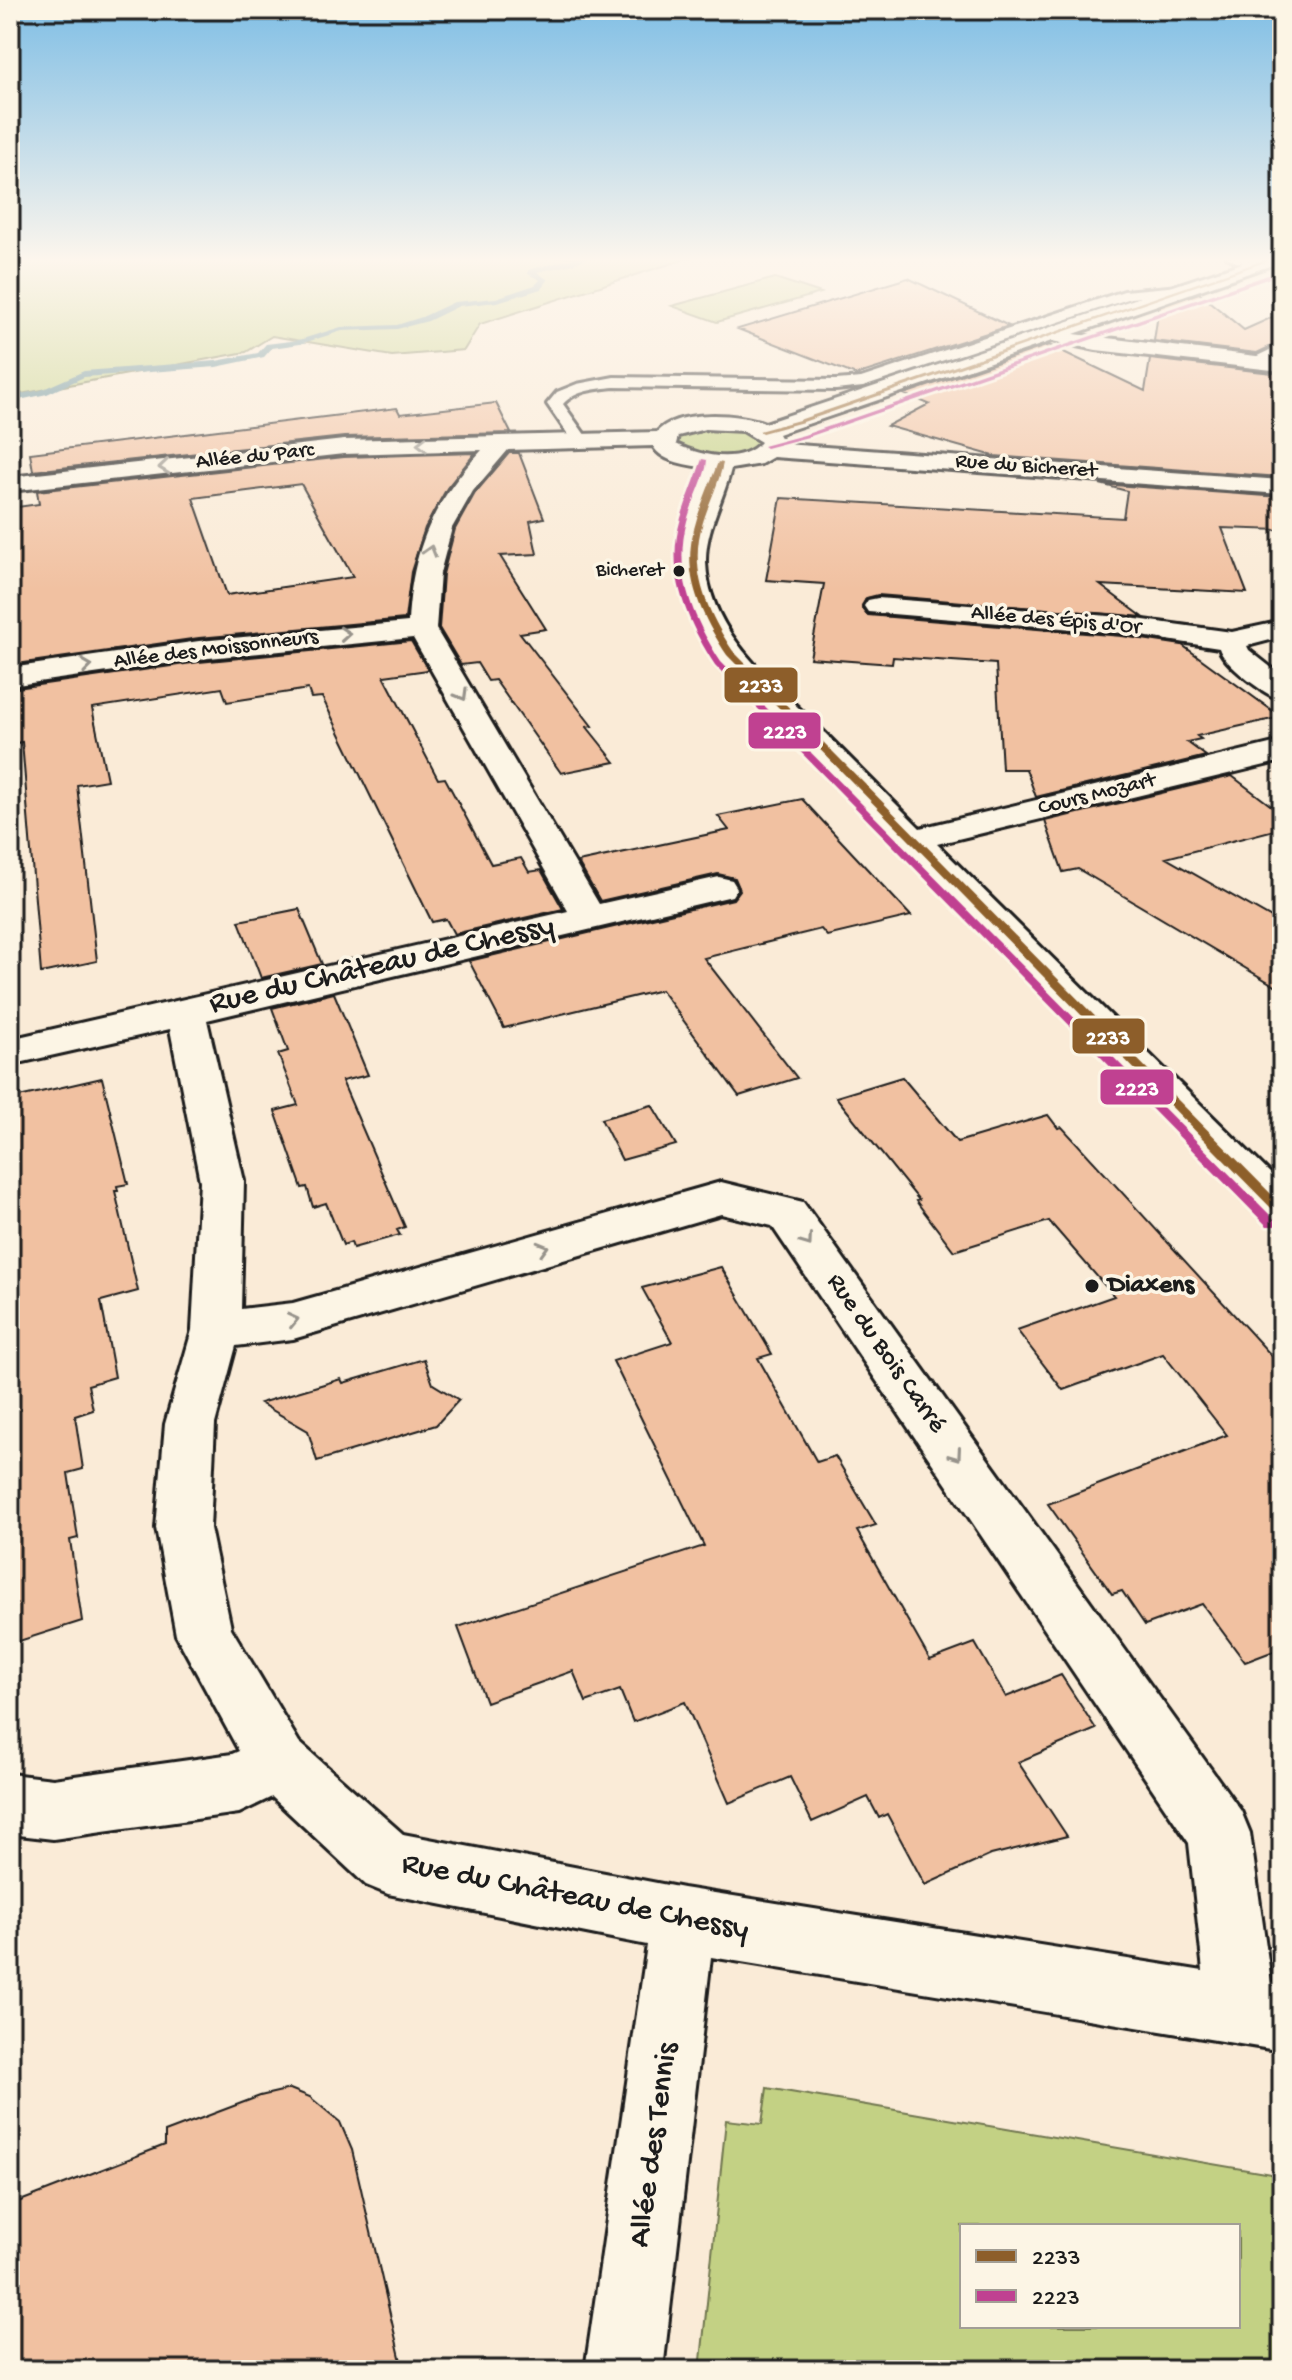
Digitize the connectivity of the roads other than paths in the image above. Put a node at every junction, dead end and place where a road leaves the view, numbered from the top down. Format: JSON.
{"nodes":[{"id":1,"x":905,"y":368,"type":"edge"},
{"id":2,"x":955,"y":368,"type":"edge"},
{"id":3,"x":580,"y":439,"type":"junction"},
{"id":4,"x":663,"y":439,"type":"junction"},
{"id":5,"x":766,"y":440,"type":"junction"},
{"id":6,"x":500,"y":445,"type":"junction"},
{"id":7,"x":720,"y":463,"type":"junction"},
{"id":8,"x":10,"y":484,"type":"edge"},
{"id":9,"x":1282,"y":487,"type":"edge"},
{"id":10,"x":878,"y":606,"type":"dead end"},
{"id":11,"x":422,"y":629,"type":"junction"},
{"id":12,"x":1282,"y":629,"type":"edge"},
{"id":13,"x":1232,"y":641,"type":"junction"},
{"id":14,"x":10,"y":677,"type":"edge"},
{"id":15,"x":1282,"y":691,"type":"edge"},
{"id":16,"x":1282,"y":751,"type":"edge"},
{"id":17,"x":912,"y":840,"type":"junction"},
{"id":18,"x":719,"y":888,"type":"dead end"},
{"id":19,"x":589,"y":917,"type":"junction"},
{"id":20,"x":186,"y":1013,"type":"junction"},
{"id":21,"x":10,"y":1052,"type":"edge"},
{"id":22,"x":1282,"y":1212,"type":"edge"},
{"id":23,"x":216,"y":1330,"type":"junction"},
{"id":24,"x":278,"y":1762,"type":"junction"},
{"id":25,"x":10,"y":1804,"type":"edge"},
{"id":26,"x":683,"y":1920,"type":"junction"},
{"id":27,"x":1261,"y":2014,"type":"edge"},
{"id":28,"x":624,"y":2370,"type":"edge"}],
"edges":[{"from":1,"to":3,"type":"lane"},
{"from":2,"to":5,"type":"street"},
{"from":3,"to":4,"type":"street","name":"Allée du Parc"},
{"from":3,"to":6,"type":"street","name":"Allée du Parc"},
{"from":4,"to":5,"type":"street"},
{"from":4,"to":7,"type":"street"},
{"from":5,"to":7,"type":"street"},
{"from":5,"to":9,"type":"street","name":"Rue du Bicheret"},
{"from":6,"to":8,"type":"street","name":"Allée du Parc","one_way":true},
{"from":11,"to":6,"type":"street","one_way":true},
{"from":7,"to":17,"type":"street"},
{"from":10,"to":13,"type":"street","name":"Allée des Épis d'Or"},
{"from":14,"to":11,"type":"street","name":"Allée des Moissonneurs","one_way":true},
{"from":11,"to":19,"type":"street","name":"Rue du Château de Chessy","one_way":true},
{"from":12,"to":13,"type":"street"},
{"from":13,"to":15,"type":"street"},
{"from":16,"to":17,"type":"street","name":"Cours Mozart"},
{"from":17,"to":22,"type":"street"},
{"from":18,"to":19,"type":"street","name":"Rue du Château de Chessy"},
{"from":19,"to":20,"type":"street","name":"Rue du Château de Chessy"},
{"from":20,"to":21,"type":"street"},
{"from":20,"to":23,"type":"street","name":"Rue du Château de Chessy"},
{"from":23,"to":24,"type":"street","name":"Rue du Château de Chessy"},
{"from":23,"to":27,"type":"street","name":"Rue du Bois Carré","one_way":true},
{"from":24,"to":25,"type":"street"},
{"from":24,"to":26,"type":"street","name":"Rue du Château de Chessy"},
{"from":26,"to":27,"type":"street","name":"Rue du Château de Chessy"},
{"from":26,"to":28,"type":"street","name":"Allée des Tennis"}]}
